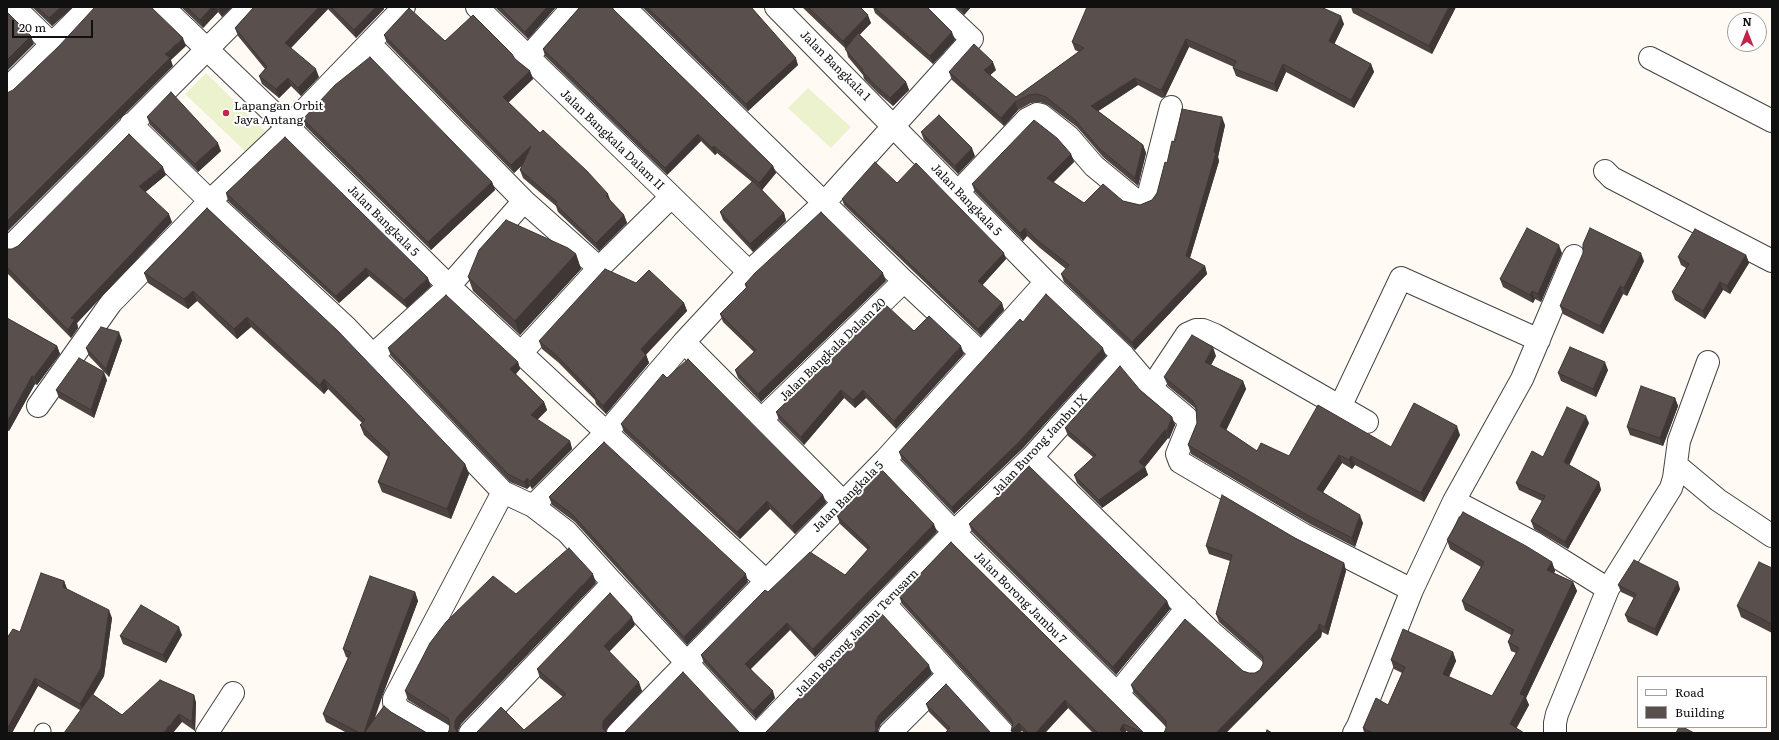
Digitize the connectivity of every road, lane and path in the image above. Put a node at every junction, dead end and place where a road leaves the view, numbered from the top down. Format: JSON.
{"nodes":[{"id":1,"x":14,"y":7,"type":"edge"},
{"id":2,"x":89,"y":7,"type":"edge"},
{"id":3,"x":163,"y":7,"type":"edge"},
{"id":4,"x":249,"y":7,"type":"edge"},
{"id":5,"x":404,"y":7,"type":"edge"},
{"id":6,"x":477,"y":7,"type":"edge"},
{"id":7,"x":573,"y":7,"type":"edge"},
{"id":8,"x":624,"y":7,"type":"edge"},
{"id":9,"x":776,"y":7,"type":"edge"},
{"id":10,"x":938,"y":7,"type":"edge"},
{"id":11,"x":370,"y":44,"type":"junction"},
{"id":12,"x":53,"y":45,"type":"junction"},
{"id":13,"x":207,"y":49,"type":"junction"},
{"id":14,"x":527,"y":58,"type":"junction"},
{"id":15,"x":1650,"y":58,"type":"dead end"},
{"id":16,"x":7,"y":89,"type":"edge"},
{"id":17,"x":1171,"y":107,"type":"dead end"},
{"id":18,"x":1772,"y":121,"type":"edge"},
{"id":19,"x":131,"y":124,"type":"junction"},
{"id":20,"x":893,"y":125,"type":"junction"},
{"id":21,"x":288,"y":127,"type":"junction"},
{"id":22,"x":1605,"y":171,"type":"dead end"},
{"id":23,"x":958,"y":192,"type":"junction"},
{"id":24,"x":671,"y":197,"type":"junction"},
{"id":25,"x":210,"y":201,"type":"junction"},
{"id":26,"x":524,"y":201,"type":"junction"},
{"id":27,"x":824,"y":203,"type":"junction"},
{"id":28,"x":12,"y":245,"type":"dead end"},
{"id":29,"x":1574,"y":256,"type":"dead end"},
{"id":30,"x":1772,"y":261,"type":"edge"},
{"id":31,"x":599,"y":268,"type":"junction"},
{"id":32,"x":749,"y":272,"type":"junction"},
{"id":33,"x":904,"y":281,"type":"junction"},
{"id":34,"x":1046,"y":282,"type":"junction"},
{"id":35,"x":449,"y":286,"type":"junction"},
{"id":36,"x":1539,"y":340,"type":"junction"},
{"id":37,"x":684,"y":342,"type":"junction"},
{"id":38,"x":521,"y":353,"type":"junction"},
{"id":39,"x":981,"y":353,"type":"junction"},
{"id":40,"x":373,"y":355,"type":"junction"},
{"id":41,"x":1123,"y":355,"type":"junction"},
{"id":42,"x":1708,"y":362,"type":"dead end"},
{"id":43,"x":1151,"y":388,"type":"junction"},
{"id":44,"x":38,"y":406,"type":"dead end"},
{"id":45,"x":1340,"y":407,"type":"junction"},
{"id":46,"x":762,"y":419,"type":"junction"},
{"id":47,"x":1367,"y":422,"type":"dead end"},
{"id":48,"x":606,"y":433,"type":"junction"},
{"id":49,"x":1032,"y":456,"type":"junction"},
{"id":50,"x":884,"y":460,"type":"junction"},
{"id":51,"x":1676,"y":464,"type":"junction"},
{"id":52,"x":503,"y":492,"type":"junction"},
{"id":53,"x":1454,"y":501,"type":"junction"},
{"id":54,"x":843,"y":502,"type":"junction"},
{"id":55,"x":533,"y":506,"type":"junction"},
{"id":56,"x":954,"y":532,"type":"junction"},
{"id":57,"x":1772,"y":536,"type":"edge"},
{"id":58,"x":766,"y":581,"type":"junction"},
{"id":59,"x":613,"y":583,"type":"junction"},
{"id":60,"x":1608,"y":589,"type":"junction"},
{"id":61,"x":1412,"y":590,"type":"junction"},
{"id":62,"x":884,"y":604,"type":"junction"},
{"id":63,"x":1186,"y":608,"type":"junction"},
{"id":64,"x":686,"y":664,"type":"junction"},
{"id":65,"x":1254,"y":669,"type":"dead end"},
{"id":66,"x":948,"y":674,"type":"junction"},
{"id":67,"x":233,"y":693,"type":"dead end"},
{"id":68,"x":1117,"y":694,"type":"junction"},
{"id":69,"x":207,"y":733,"type":"edge"},
{"id":70,"x":441,"y":733,"type":"edge"},
{"id":71,"x":470,"y":733,"type":"edge"},
{"id":72,"x":618,"y":733,"type":"edge"},
{"id":73,"x":752,"y":733,"type":"edge"},
{"id":74,"x":759,"y":733,"type":"edge"},
{"id":75,"x":890,"y":733,"type":"edge"},
{"id":76,"x":1002,"y":733,"type":"edge"},
{"id":77,"x":1156,"y":733,"type":"edge"},
{"id":78,"x":1354,"y":733,"type":"edge"},
{"id":79,"x":1555,"y":733,"type":"edge"}],
"edges":[{"from":1,"to":12,"type":"street"},
{"from":2,"to":12,"type":"street"},
{"from":3,"to":13,"type":"street","name":"Jalan Bangkala 5"},
{"from":4,"to":13,"type":"street"},
{"from":5,"to":11,"type":"street"},
{"from":6,"to":14,"type":"street","name":"Jalan Bangkala Dalam II"},
{"from":7,"to":14,"type":"street"},
{"from":8,"to":27,"type":"street"},
{"from":9,"to":20,"type":"street","name":"Jalan Bangkala 1"},
{"from":10,"to":20,"type":"street"},
{"from":11,"to":21,"type":"street"},
{"from":11,"to":26,"type":"street"},
{"from":12,"to":16,"type":"street"},
{"from":13,"to":19,"type":"street"},
{"from":13,"to":21,"type":"street","name":"Jalan Bangkala 5"},
{"from":14,"to":24,"type":"street","name":"Jalan Bangkala Dalam II"},
{"from":15,"to":18,"type":"street"},
{"from":17,"to":23,"type":"street"},
{"from":19,"to":25,"type":"street"},
{"from":19,"to":28,"type":"street"},
{"from":20,"to":23,"type":"street","name":"Jalan Bangkala 5"},
{"from":20,"to":27,"type":"street"},
{"from":21,"to":25,"type":"street"},
{"from":21,"to":35,"type":"street","name":"Jalan Bangkala 5"},
{"from":22,"to":30,"type":"street"},
{"from":23,"to":34,"type":"street","name":"Jalan Bangkala 5"},
{"from":24,"to":31,"type":"street"},
{"from":24,"to":32,"type":"street","name":"Jalan Bangkala Dalam II"},
{"from":25,"to":40,"type":"street"},
{"from":25,"to":44,"type":"street"},
{"from":26,"to":31,"type":"street"},
{"from":26,"to":35,"type":"street"},
{"from":27,"to":32,"type":"street"},
{"from":27,"to":33,"type":"street"},
{"from":29,"to":36,"type":"street"},
{"from":31,"to":38,"type":"street"},
{"from":32,"to":37,"type":"street"},
{"from":33,"to":39,"type":"street"},
{"from":33,"to":46,"type":"street","name":"Jalan Bangkala Dalam 20"},
{"from":34,"to":39,"type":"street","name":"Jalan Bangkala 5"},
{"from":34,"to":41,"type":"street"},
{"from":35,"to":38,"type":"street","name":"Jalan Bangkala 5"},
{"from":35,"to":40,"type":"street"},
{"from":36,"to":45,"type":"street"},
{"from":36,"to":53,"type":"street"},
{"from":37,"to":46,"type":"street"},
{"from":37,"to":48,"type":"street"},
{"from":38,"to":48,"type":"street","name":"Jalan Bangkala 5"},
{"from":39,"to":50,"type":"street","name":"Jalan Bangkala 5"},
{"from":40,"to":52,"type":"street"},
{"from":41,"to":43,"type":"street"},
{"from":41,"to":49,"type":"street","name":"Jalan Burong Jambu IX"},
{"from":42,"to":51,"type":"street"},
{"from":43,"to":45,"type":"street"},
{"from":43,"to":61,"type":"street"},
{"from":45,"to":47,"type":"street"},
{"from":46,"to":54,"type":"street"},
{"from":48,"to":55,"type":"street"},
{"from":48,"to":58,"type":"street","name":"Jalan Bangkala 5"},
{"from":49,"to":56,"type":"street","name":"Jalan Burong Jambu IX"},
{"from":49,"to":63,"type":"street"},
{"from":50,"to":54,"type":"street","name":"Jalan Bangkala 5"},
{"from":50,"to":56,"type":"street","name":"Jalan Borong Jambu 7"},
{"from":51,"to":57,"type":"street"},
{"from":51,"to":60,"type":"street"},
{"from":52,"to":55,"type":"street"},
{"from":52,"to":70,"type":"street"},
{"from":53,"to":60,"type":"street"},
{"from":53,"to":61,"type":"street"},
{"from":54,"to":58,"type":"street","name":"Jalan Bangkala 5"},
{"from":55,"to":59,"type":"street"},
{"from":56,"to":62,"type":"street","name":"Jalan Borong Jambu Terusarn"},
{"from":56,"to":68,"type":"street","name":"Jalan Borong Jambu 7"},
{"from":58,"to":64,"type":"street","name":"Jalan Bangkala 5"},
{"from":59,"to":64,"type":"street"},
{"from":59,"to":71,"type":"street"},
{"from":60,"to":79,"type":"street"},
{"from":61,"to":78,"type":"street"},
{"from":62,"to":66,"type":"street"},
{"from":62,"to":74,"type":"street","name":"Jalan Borong Jambu Terusarn"},
{"from":63,"to":65,"type":"street"},
{"from":63,"to":68,"type":"street"},
{"from":64,"to":72,"type":"street","name":"Jalan Bangkala 5"},
{"from":64,"to":73,"type":"street"},
{"from":66,"to":75,"type":"street"},
{"from":66,"to":76,"type":"street"},
{"from":67,"to":69,"type":"street"},
{"from":68,"to":77,"type":"street","name":"Jalan Borong Jambu 7"}]}
